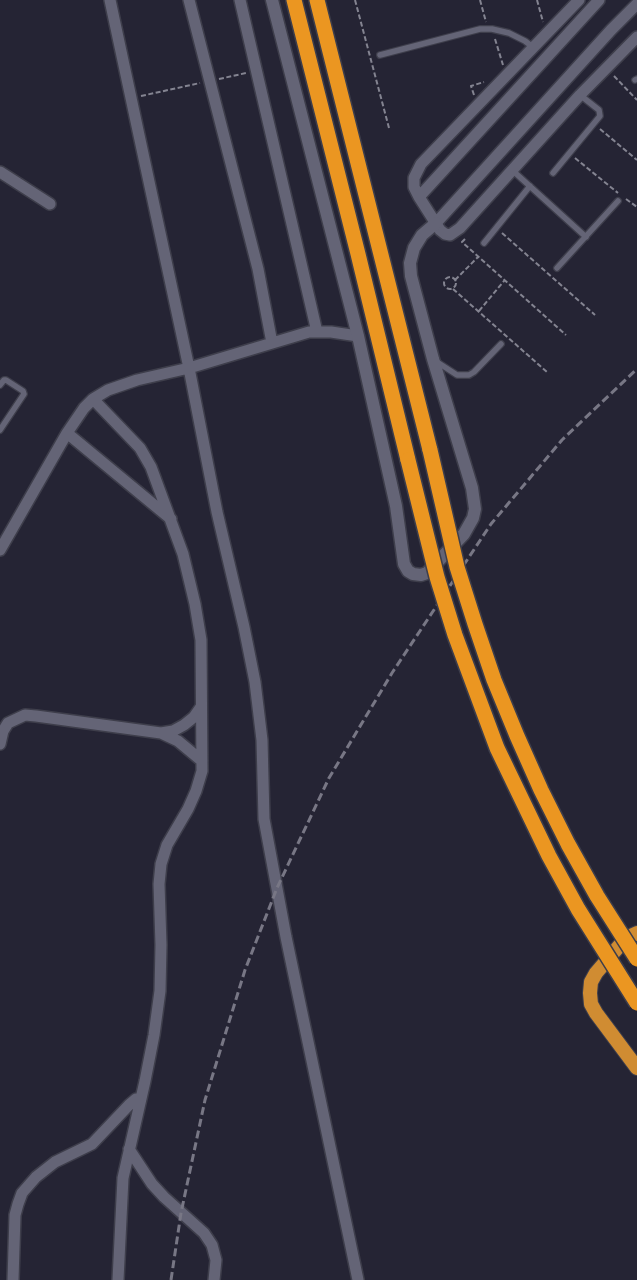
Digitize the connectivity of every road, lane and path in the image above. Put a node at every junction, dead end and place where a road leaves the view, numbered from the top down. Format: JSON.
{"nodes":[{"id":1,"x":110,"y":0,"type":"edge"},
{"id":2,"x":189,"y":0,"type":"edge"},
{"id":3,"x":240,"y":0,"type":"edge"},
{"id":4,"x":272,"y":0,"type":"edge"},
{"id":5,"x":294,"y":0,"type":"edge"},
{"id":6,"x":317,"y":0,"type":"edge"},
{"id":7,"x":354,"y":0,"type":"edge"},
{"id":8,"x":480,"y":0,"type":"edge"},
{"id":9,"x":537,"y":0,"type":"edge"},
{"id":10,"x":579,"y":0,"type":"edge"},
{"id":11,"x":598,"y":0,"type":"edge"},
{"id":12,"x":637,"y":4,"type":"edge"},
{"id":13,"x":490,"y":29,"type":"junction"},
{"id":14,"x":547,"y":35,"type":"junction"},
{"id":15,"x":637,"y":37,"type":"edge"},
{"id":16,"x":534,"y":48,"type":"junction"},
{"id":17,"x":380,"y":55,"type":"dead end"},
{"id":18,"x":606,"y":67,"type":"junction"},
{"id":19,"x":256,"y":70,"type":"junction"},
{"id":20,"x":506,"y":76,"type":"junction"},
{"id":21,"x":210,"y":81,"type":"junction"},
{"id":22,"x":580,"y":95,"type":"junction"},
{"id":23,"x":131,"y":98,"type":"junction"},
{"id":24,"x":637,"y":100,"type":"edge"},
{"id":25,"x":477,"y":106,"type":"junction"},
{"id":26,"x":595,"y":124,"type":"junction"},
{"id":27,"x":389,"y":128,"type":"dead end"},
{"id":28,"x":570,"y":153,"type":"junction"},
{"id":29,"x":637,"y":160,"type":"edge"},
{"id":30,"x":512,"y":170,"type":"junction"},
{"id":31,"x":0,"y":172,"type":"edge"},
{"id":32,"x":553,"y":172,"type":"dead end"},
{"id":33,"x":530,"y":186,"type":"junction"},
{"id":34,"x":419,"y":197,"type":"junction"},
{"id":35,"x":618,"y":201,"type":"dead end"},
{"id":36,"x":50,"y":204,"type":"dead end"},
{"id":37,"x":637,"y":207,"type":"edge"},
{"id":38,"x":436,"y":223,"type":"junction"},
{"id":39,"x":496,"y":228,"type":"junction"},
{"id":40,"x":468,"y":235,"type":"dead end"},
{"id":41,"x":586,"y":237,"type":"junction"},
{"id":42,"x":484,"y":243,"type":"dead end"},
{"id":43,"x":478,"y":256,"type":"junction"},
{"id":44,"x":557,"y":268,"type":"dead end"},
{"id":45,"x":454,"y":280,"type":"junction"},
{"id":46,"x":504,"y":281,"type":"junction"},
{"id":47,"x":453,"y":288,"type":"junction"},
{"id":48,"x":479,"y":311,"type":"junction"},
{"id":49,"x":595,"y":315,"type":"dead end"},
{"id":50,"x":317,"y":332,"type":"junction"},
{"id":51,"x":566,"y":335,"type":"dead end"},
{"id":52,"x":358,"y":336,"type":"junction"},
{"id":53,"x":272,"y":343,"type":"junction"},
{"id":54,"x":501,"y":344,"type":"dead end"},
{"id":55,"x":433,"y":359,"type":"junction"},
{"id":56,"x":189,"y":368,"type":"junction"},
{"id":57,"x":547,"y":372,"type":"dead end"},
{"id":58,"x":0,"y":385,"type":"edge"},
{"id":59,"x":93,"y":399,"type":"junction"},
{"id":60,"x":0,"y":430,"type":"edge"},
{"id":61,"x":67,"y":433,"type":"junction"},
{"id":62,"x":171,"y":519,"type":"junction"},
{"id":63,"x":0,"y":550,"type":"edge"},
{"id":64,"x":201,"y":707,"type":"junction"},
{"id":65,"x":161,"y":733,"type":"junction"},
{"id":66,"x":0,"y":744,"type":"edge"},
{"id":67,"x":202,"y":761,"type":"junction"},
{"id":68,"x":637,"y":932,"type":"edge"},
{"id":69,"x":637,"y":959,"type":"edge"},
{"id":70,"x":637,"y":1003,"type":"edge"},
{"id":71,"x":637,"y":1068,"type":"edge"},
{"id":72,"x":141,"y":1099,"type":"junction"},
{"id":73,"x":129,"y":1149,"type":"junction"},
{"id":74,"x":13,"y":1280,"type":"edge"},
{"id":75,"x":118,"y":1280,"type":"edge"},
{"id":76,"x":214,"y":1280,"type":"edge"},
{"id":77,"x":358,"y":1280,"type":"edge"}],
"edges":[{"from":1,"to":23,"type":"street"},
{"from":2,"to":21,"type":"street"},
{"from":3,"to":19,"type":"street"},
{"from":4,"to":52,"type":"street"},
{"from":5,"to":70,"type":"highway","bridge":true},
{"from":6,"to":69,"type":"highway","bridge":true},
{"from":7,"to":27,"type":"path"},
{"from":8,"to":13,"type":"path"},
{"from":9,"to":14,"type":"path"},
{"from":10,"to":14,"type":"street"},
{"from":11,"to":34,"type":"street"},
{"from":12,"to":38,"type":"street"},
{"from":13,"to":16,"type":"lane"},
{"from":13,"to":17,"type":"lane"},
{"from":13,"to":20,"type":"path"},
{"from":14,"to":16,"type":"street"},
{"from":15,"to":18,"type":"street"},
{"from":16,"to":20,"type":"street"},
{"from":18,"to":22,"type":"street"},
{"from":18,"to":24,"type":"path"},
{"from":19,"to":21,"type":"path"},
{"from":19,"to":50,"type":"street"},
{"from":20,"to":25,"type":"street"},
{"from":20,"to":25,"type":"path"},
{"from":21,"to":23,"type":"path"},
{"from":21,"to":53,"type":"street"},
{"from":22,"to":26,"type":"lane"},
{"from":22,"to":30,"type":"street"},
{"from":23,"to":56,"type":"street"},
{"from":25,"to":34,"type":"street"},
{"from":26,"to":28,"type":"lane"},
{"from":26,"to":29,"type":"path"},
{"from":28,"to":32,"type":"lane"},
{"from":28,"to":37,"type":"path"},
{"from":30,"to":33,"type":"lane"},
{"from":30,"to":38,"type":"street"},
{"from":31,"to":36,"type":"street"},
{"from":33,"to":39,"type":"lane"},
{"from":33,"to":41,"type":"lane"},
{"from":34,"to":38,"type":"street"},
{"from":35,"to":41,"type":"lane"},
{"from":38,"to":55,"type":"street"},
{"from":39,"to":42,"type":"lane"},
{"from":39,"to":49,"type":"path"},
{"from":40,"to":43,"type":"path"},
{"from":41,"to":44,"type":"lane"},
{"from":43,"to":45,"type":"path"},
{"from":43,"to":46,"type":"path"},
{"from":45,"to":47,"type":"path"},
{"from":45,"to":47,"type":"path"},
{"from":46,"to":48,"type":"path"},
{"from":46,"to":51,"type":"path"},
{"from":47,"to":48,"type":"path"},
{"from":48,"to":57,"type":"path"},
{"from":50,"to":52,"type":"street"},
{"from":50,"to":53,"type":"street"},
{"from":52,"to":55,"type":"street"},
{"from":53,"to":56,"type":"street"},
{"from":54,"to":55,"type":"lane"},
{"from":56,"to":59,"type":"street"},
{"from":56,"to":77,"type":"street"},
{"from":58,"to":60,"type":"lane"},
{"from":59,"to":61,"type":"street"},
{"from":59,"to":62,"type":"street"},
{"from":61,"to":62,"type":"street"},
{"from":61,"to":63,"type":"street"},
{"from":62,"to":64,"type":"street"},
{"from":64,"to":65,"type":"street"},
{"from":64,"to":67,"type":"street"},
{"from":65,"to":66,"type":"street"},
{"from":65,"to":67,"type":"street"},
{"from":67,"to":72,"type":"street"},
{"from":68,"to":71,"type":"highway"},
{"from":72,"to":73,"type":"street"},
{"from":72,"to":74,"type":"street"},
{"from":73,"to":75,"type":"street"},
{"from":73,"to":76,"type":"street"}]}
